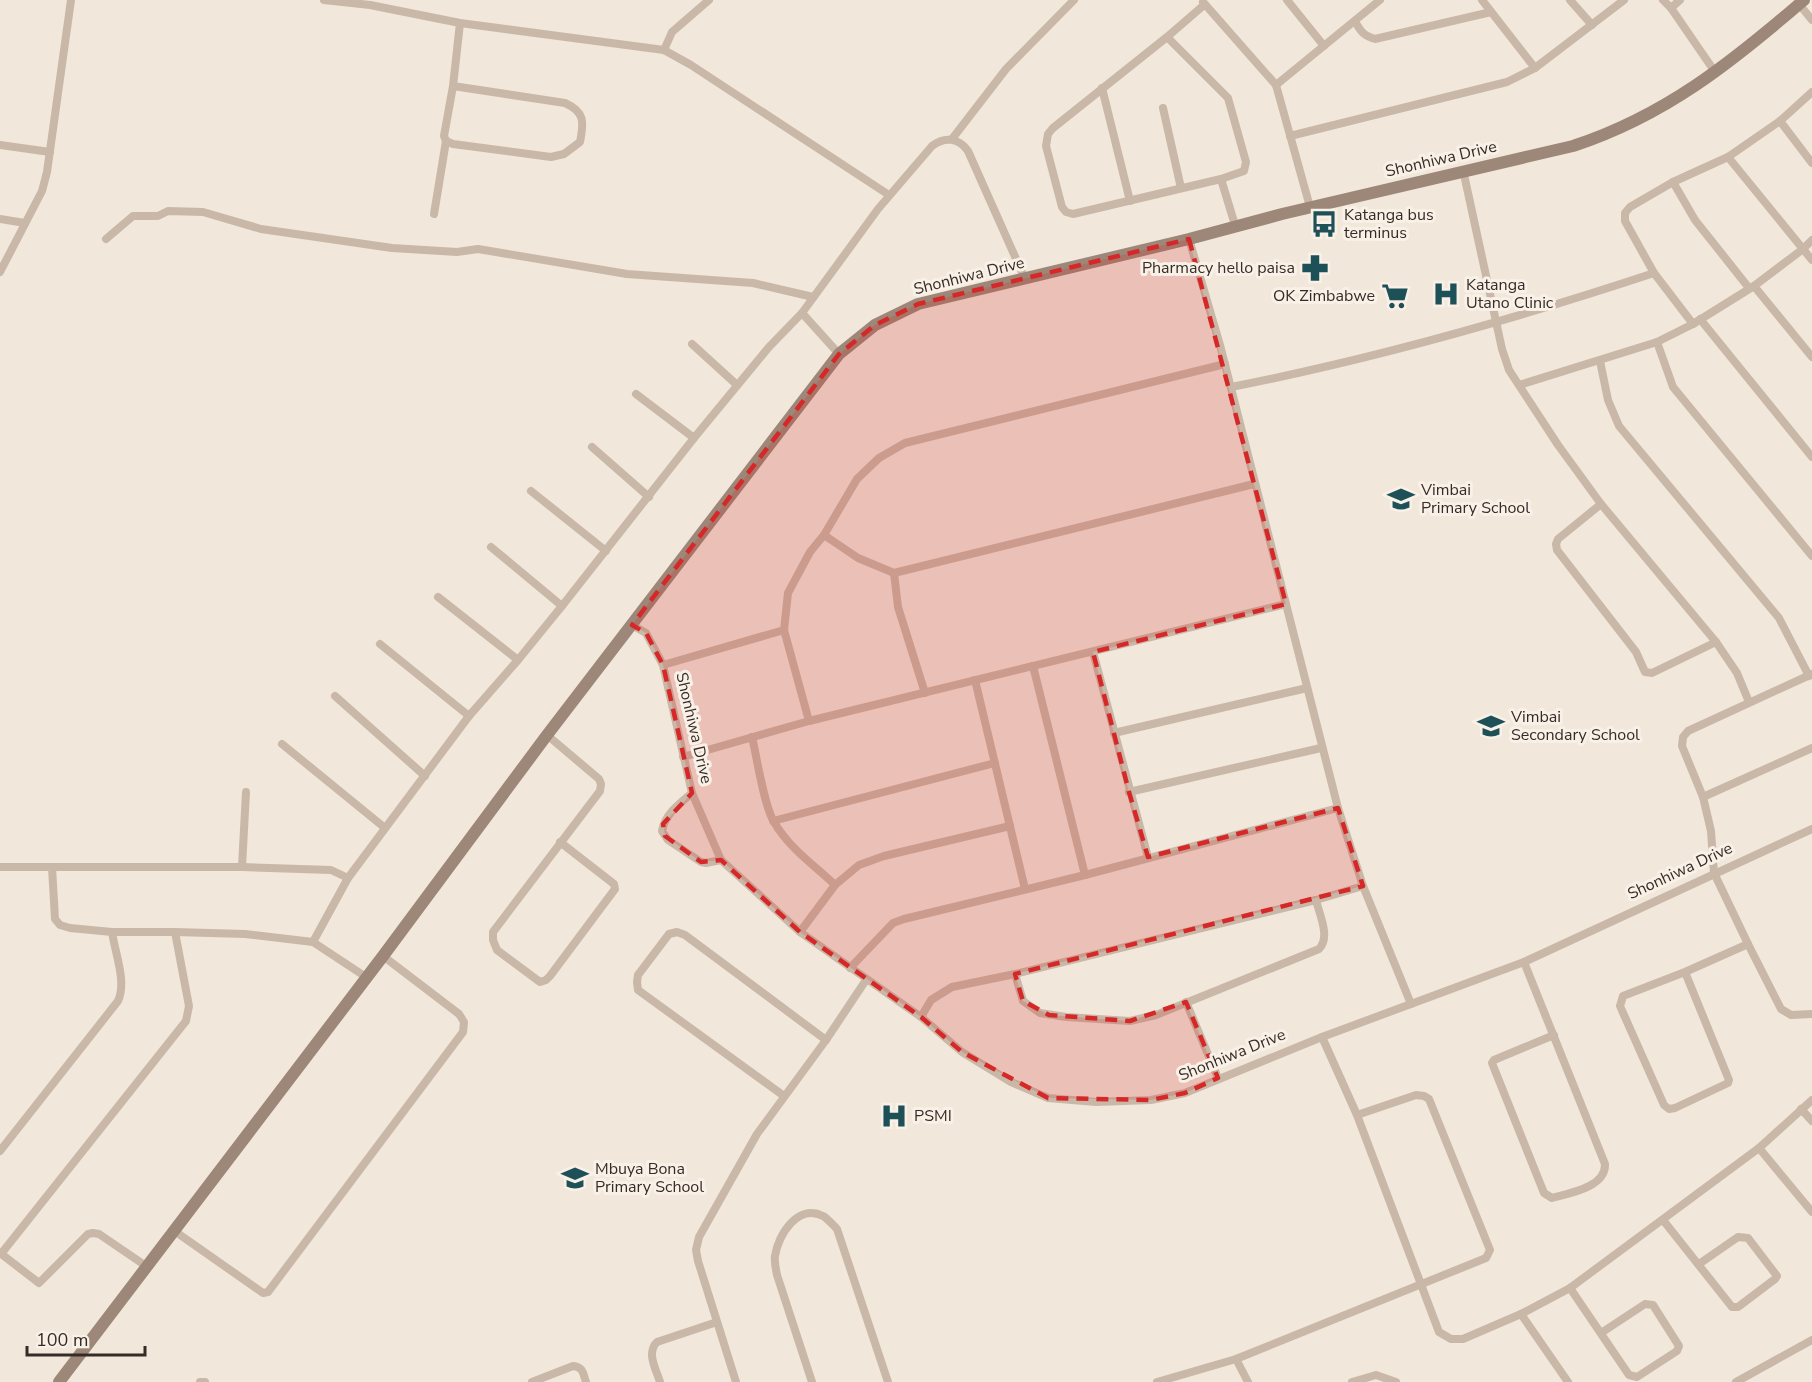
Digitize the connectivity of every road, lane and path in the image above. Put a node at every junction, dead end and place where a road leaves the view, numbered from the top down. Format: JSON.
{"nodes":[{"id":1,"x":71,"y":0,"type":"edge"},
{"id":2,"x":324,"y":0,"type":"edge"},
{"id":3,"x":709,"y":0,"type":"edge"},
{"id":4,"x":1074,"y":0,"type":"edge"},
{"id":5,"x":1287,"y":0,"type":"edge"},
{"id":6,"x":1482,"y":0,"type":"edge"},
{"id":7,"x":1570,"y":0,"type":"edge"},
{"id":8,"x":1624,"y":0,"type":"edge"},
{"id":9,"x":1663,"y":0,"type":"edge"},
{"id":10,"x":1680,"y":0,"type":"edge"},
{"id":11,"x":1203,"y":2,"type":"edge"},
{"id":12,"x":1374,"y":2,"type":"edge"},
{"id":13,"x":1802,"y":2,"type":"edge"},
{"id":14,"x":370,"y":3,"type":"edge"},
{"id":15,"x":1671,"y":8,"type":"junction"},
{"id":16,"x":1491,"y":12,"type":"junction"},
{"id":17,"x":1812,"y":20,"type":"edge"},
{"id":18,"x":1355,"y":21,"type":"junction"},
{"id":19,"x":460,"y":23,"type":"junction"},
{"id":20,"x":1592,"y":25,"type":"junction"},
{"id":21,"x":1167,"y":37,"type":"junction"},
{"id":22,"x":1324,"y":46,"type":"junction"},
{"id":23,"x":664,"y":50,"type":"junction"},
{"id":24,"x":1535,"y":68,"type":"junction"},
{"id":25,"x":1715,"y":72,"type":"junction"},
{"id":26,"x":1276,"y":85,"type":"junction"},
{"id":27,"x":453,"y":86,"type":"junction"},
{"id":28,"x":1102,"y":88,"type":"junction"},
{"id":29,"x":1812,"y":92,"type":"edge"},
{"id":30,"x":1163,"y":108,"type":"dead end"},
{"id":31,"x":1780,"y":121,"type":"junction"},
{"id":32,"x":1290,"y":136,"type":"junction"},
{"id":33,"x":952,"y":139,"type":"junction"},
{"id":34,"x":446,"y":141,"type":"junction"},
{"id":35,"x":0,"y":145,"type":"edge"},
{"id":36,"x":50,"y":152,"type":"junction"},
{"id":37,"x":1728,"y":157,"type":"junction"},
{"id":38,"x":1812,"y":163,"type":"edge"},
{"id":39,"x":1463,"y":170,"type":"junction"},
{"id":40,"x":1221,"y":179,"type":"junction"},
{"id":41,"x":1673,"y":182,"type":"junction"},
{"id":42,"x":1181,"y":189,"type":"junction"},
{"id":43,"x":890,"y":195,"type":"junction"},
{"id":44,"x":1130,"y":201,"type":"junction"},
{"id":45,"x":1310,"y":207,"type":"junction"},
{"id":46,"x":434,"y":214,"type":"dead end"},
{"id":47,"x":0,"y":219,"type":"edge"},
{"id":48,"x":24,"y":223,"type":"junction"},
{"id":49,"x":1235,"y":225,"type":"junction"},
{"id":50,"x":106,"y":239,"type":"dead end"},
{"id":51,"x":1189,"y":239,"type":"junction"},
{"id":52,"x":1812,"y":240,"type":"edge"},
{"id":53,"x":1803,"y":249,"type":"junction"},
{"id":54,"x":1812,"y":260,"type":"edge"},
{"id":55,"x":0,"y":272,"type":"edge"},
{"id":56,"x":1654,"y":273,"type":"junction"},
{"id":57,"x":1025,"y":279,"type":"junction"},
{"id":58,"x":1752,"y":287,"type":"junction"},
{"id":59,"x":813,"y":297,"type":"junction"},
{"id":60,"x":802,"y":313,"type":"junction"},
{"id":61,"x":1498,"y":322,"type":"junction"},
{"id":62,"x":1696,"y":322,"type":"junction"},
{"id":63,"x":1657,"y":342,"type":"junction"},
{"id":64,"x":692,"y":344,"type":"dead end"},
{"id":65,"x":839,"y":354,"type":"junction"},
{"id":66,"x":1812,"y":357,"type":"edge"},
{"id":67,"x":1600,"y":361,"type":"junction"},
{"id":68,"x":1225,"y":364,"type":"junction"},
{"id":69,"x":1519,"y":385,"type":"junction"},
{"id":70,"x":737,"y":386,"type":"junction"},
{"id":71,"x":1231,"y":387,"type":"junction"},
{"id":72,"x":636,"y":394,"type":"dead end"},
{"id":73,"x":694,"y":438,"type":"junction"},
{"id":74,"x":592,"y":447,"type":"dead end"},
{"id":75,"x":1812,"y":457,"type":"edge"},
{"id":76,"x":1254,"y":484,"type":"junction"},
{"id":77,"x":531,"y":491,"type":"dead end"},
{"id":78,"x":649,"y":497,"type":"junction"},
{"id":79,"x":1601,"y":504,"type":"junction"},
{"id":80,"x":824,"y":535,"type":"junction"},
{"id":81,"x":491,"y":547,"type":"dead end"},
{"id":82,"x":606,"y":551,"type":"junction"},
{"id":83,"x":1812,"y":556,"type":"edge"},
{"id":84,"x":894,"y":573,"type":"junction"},
{"id":85,"x":438,"y":597,"type":"dead end"},
{"id":86,"x":1286,"y":604,"type":"junction"},
{"id":87,"x":562,"y":606,"type":"junction"},
{"id":88,"x":632,"y":625,"type":"junction"},
{"id":89,"x":784,"y":630,"type":"junction"},
{"id":90,"x":1716,"y":642,"type":"junction"},
{"id":91,"x":380,"y":644,"type":"dead end"},
{"id":92,"x":1094,"y":651,"type":"junction"},
{"id":93,"x":518,"y":660,"type":"junction"},
{"id":94,"x":663,"y":665,"type":"junction"},
{"id":95,"x":1033,"y":666,"type":"junction"},
{"id":96,"x":1810,"y":675,"type":"edge"},
{"id":97,"x":975,"y":681,"type":"junction"},
{"id":98,"x":1307,"y":688,"type":"junction"},
{"id":99,"x":925,"y":693,"type":"junction"},
{"id":100,"x":335,"y":696,"type":"dead end"},
{"id":101,"x":1749,"y":702,"type":"junction"},
{"id":102,"x":469,"y":716,"type":"junction"},
{"id":103,"x":809,"y":721,"type":"junction"},
{"id":104,"x":1114,"y":733,"type":"junction"},
{"id":105,"x":547,"y":735,"type":"junction"},
{"id":106,"x":752,"y":737,"type":"junction"},
{"id":107,"x":282,"y":744,"type":"dead end"},
{"id":108,"x":1321,"y":748,"type":"junction"},
{"id":109,"x":1812,"y":748,"type":"edge"},
{"id":110,"x":683,"y":757,"type":"junction"},
{"id":111,"x":995,"y":763,"type":"junction"},
{"id":112,"x":425,"y":776,"type":"junction"},
{"id":113,"x":246,"y":792,"type":"dead end"},
{"id":114,"x":1129,"y":792,"type":"junction"},
{"id":115,"x":692,"y":793,"type":"junction"},
{"id":116,"x":1703,"y":797,"type":"junction"},
{"id":117,"x":1338,"y":808,"type":"junction"},
{"id":118,"x":772,"y":820,"type":"junction"},
{"id":119,"x":1010,"y":826,"type":"junction"},
{"id":120,"x":385,"y":828,"type":"junction"},
{"id":121,"x":1812,"y":829,"type":"edge"},
{"id":122,"x":560,"y":842,"type":"junction"},
{"id":123,"x":1148,"y":857,"type":"junction"},
{"id":124,"x":721,"y":860,"type":"junction"},
{"id":125,"x":0,"y":867,"type":"edge"},
{"id":126,"x":52,"y":867,"type":"junction"},
{"id":127,"x":242,"y":867,"type":"junction"},
{"id":128,"x":1714,"y":873,"type":"junction"},
{"id":129,"x":1085,"y":874,"type":"junction"},
{"id":130,"x":348,"y":878,"type":"junction"},
{"id":131,"x":835,"y":885,"type":"junction"},
{"id":132,"x":1363,"y":886,"type":"junction"},
{"id":133,"x":1025,"y":889,"type":"junction"},
{"id":134,"x":1316,"y":900,"type":"junction"},
{"id":135,"x":112,"y":932,"type":"junction"},
{"id":136,"x":175,"y":932,"type":"junction"},
{"id":137,"x":800,"y":932,"type":"junction"},
{"id":138,"x":313,"y":942,"type":"junction"},
{"id":139,"x":1748,"y":944,"type":"junction"},
{"id":140,"x":383,"y":956,"type":"junction"},
{"id":141,"x":1524,"y":962,"type":"junction"},
{"id":142,"x":850,"y":968,"type":"junction"},
{"id":143,"x":1685,"y":972,"type":"junction"},
{"id":144,"x":1016,"y":974,"type":"junction"},
{"id":145,"x":366,"y":977,"type":"junction"},
{"id":146,"x":866,"y":980,"type":"junction"},
{"id":147,"x":1186,"y":1002,"type":"junction"},
{"id":148,"x":1411,"y":1004,"type":"junction"},
{"id":149,"x":1812,"y":1014,"type":"edge"},
{"id":150,"x":921,"y":1017,"type":"junction"},
{"id":151,"x":1554,"y":1035,"type":"junction"},
{"id":152,"x":1322,"y":1037,"type":"junction"},
{"id":153,"x":826,"y":1040,"type":"junction"},
{"id":154,"x":1218,"y":1078,"type":"junction"},
{"id":155,"x":784,"y":1096,"type":"junction"},
{"id":156,"x":1812,"y":1100,"type":"edge"},
{"id":157,"x":1802,"y":1109,"type":"junction"},
{"id":158,"x":1357,"y":1115,"type":"junction"},
{"id":159,"x":1812,"y":1121,"type":"edge"},
{"id":160,"x":1759,"y":1148,"type":"junction"},
{"id":161,"x":0,"y":1151,"type":"edge"},
{"id":162,"x":1812,"y":1212,"type":"edge"},
{"id":163,"x":1663,"y":1220,"type":"junction"},
{"id":164,"x":173,"y":1230,"type":"junction"},
{"id":165,"x":0,"y":1253,"type":"edge"},
{"id":166,"x":1699,"y":1264,"type":"junction"},
{"id":167,"x":146,"y":1266,"type":"junction"},
{"id":168,"x":1422,"y":1284,"type":"junction"},
{"id":169,"x":1570,"y":1288,"type":"junction"},
{"id":170,"x":1521,"y":1314,"type":"junction"},
{"id":171,"x":717,"y":1322,"type":"junction"},
{"id":172,"x":1601,"y":1333,"type":"junction"},
{"id":173,"x":1812,"y":1340,"type":"edge"},
{"id":174,"x":1236,"y":1359,"type":"junction"},
{"id":175,"x":59,"y":1382,"type":"edge"},
{"id":176,"x":200,"y":1382,"type":"edge"},
{"id":177,"x":206,"y":1382,"type":"edge"},
{"id":178,"x":532,"y":1382,"type":"edge"},
{"id":179,"x":586,"y":1382,"type":"edge"},
{"id":180,"x":660,"y":1382,"type":"edge"},
{"id":181,"x":736,"y":1382,"type":"edge"},
{"id":182,"x":812,"y":1382,"type":"edge"},
{"id":183,"x":888,"y":1382,"type":"edge"},
{"id":184,"x":1157,"y":1382,"type":"edge"},
{"id":185,"x":1248,"y":1382,"type":"edge"},
{"id":186,"x":1352,"y":1382,"type":"edge"},
{"id":187,"x":1395,"y":1382,"type":"edge"},
{"id":188,"x":1568,"y":1382,"type":"edge"},
{"id":189,"x":1736,"y":1382,"type":"edge"}],
"edges":[{"from":1,"to":36,"type":"street"},
{"from":2,"to":14,"type":"street"},
{"from":3,"to":23,"type":"street"},
{"from":4,"to":33,"type":"street"},
{"from":5,"to":22,"type":"street"},
{"from":6,"to":16,"type":"street"},
{"from":7,"to":20,"type":"street"},
{"from":8,"to":20,"type":"street"},
{"from":9,"to":15,"type":"street"},
{"from":10,"to":15,"type":"street"},
{"from":11,"to":21,"type":"street"},
{"from":11,"to":26,"type":"street"},
{"from":12,"to":18,"type":"street"},
{"from":13,"to":17,"type":"street"},
{"from":13,"to":25,"type":"street","name":"Shonhiwa Drive"},
{"from":14,"to":19,"type":"street"},
{"from":15,"to":25,"type":"street"},
{"from":16,"to":18,"type":"street"},
{"from":16,"to":24,"type":"street"},
{"from":18,"to":22,"type":"street"},
{"from":19,"to":23,"type":"street"},
{"from":19,"to":27,"type":"street"},
{"from":20,"to":24,"type":"street"},
{"from":21,"to":28,"type":"street"},
{"from":21,"to":40,"type":"street"},
{"from":22,"to":26,"type":"street"},
{"from":23,"to":43,"type":"street"},
{"from":24,"to":32,"type":"street"},
{"from":25,"to":39,"type":"street","name":"Shonhiwa Drive"},
{"from":26,"to":32,"type":"street"},
{"from":27,"to":34,"type":"street"},
{"from":27,"to":34,"type":"street"},
{"from":28,"to":44,"type":"street"},
{"from":28,"to":44,"type":"street"},
{"from":29,"to":31,"type":"street"},
{"from":30,"to":42,"type":"street"},
{"from":31,"to":37,"type":"street"},
{"from":31,"to":38,"type":"street"},
{"from":32,"to":45,"type":"street"},
{"from":33,"to":43,"type":"street"},
{"from":33,"to":57,"type":"street"},
{"from":34,"to":46,"type":"street"},
{"from":35,"to":36,"type":"street"},
{"from":36,"to":48,"type":"street"},
{"from":37,"to":41,"type":"street"},
{"from":37,"to":53,"type":"street"},
{"from":39,"to":45,"type":"street","name":"Shonhiwa Drive"},
{"from":39,"to":61,"type":"street"},
{"from":40,"to":42,"type":"street"},
{"from":40,"to":49,"type":"street"},
{"from":41,"to":56,"type":"street"},
{"from":41,"to":58,"type":"street"},
{"from":42,"to":44,"type":"street"},
{"from":43,"to":59,"type":"street"},
{"from":45,"to":49,"type":"street","name":"Shonhiwa Drive"},
{"from":47,"to":48,"type":"street"},
{"from":48,"to":55,"type":"street"},
{"from":49,"to":51,"type":"street","name":"Shonhiwa Drive"},
{"from":50,"to":59,"type":"street"},
{"from":51,"to":57,"type":"street","name":"Shonhiwa Drive"},
{"from":51,"to":68,"type":"street"},
{"from":52,"to":53,"type":"street"},
{"from":53,"to":54,"type":"street"},
{"from":53,"to":58,"type":"street"},
{"from":56,"to":61,"type":"street"},
{"from":56,"to":62,"type":"street"},
{"from":57,"to":65,"type":"street","name":"Shonhiwa Drive"},
{"from":58,"to":62,"type":"street"},
{"from":58,"to":66,"type":"street"},
{"from":59,"to":60,"type":"street"},
{"from":60,"to":65,"type":"street"},
{"from":60,"to":70,"type":"street"},
{"from":61,"to":69,"type":"street"},
{"from":61,"to":71,"type":"street"},
{"from":62,"to":63,"type":"street"},
{"from":62,"to":75,"type":"street"},
{"from":63,"to":67,"type":"street"},
{"from":63,"to":83,"type":"street"},
{"from":64,"to":70,"type":"street"},
{"from":65,"to":88,"type":"street","name":"Shonhiwa Drive"},
{"from":67,"to":69,"type":"street"},
{"from":67,"to":96,"type":"street"},
{"from":68,"to":71,"type":"street"},
{"from":68,"to":80,"type":"street"},
{"from":69,"to":79,"type":"street"},
{"from":70,"to":73,"type":"street"},
{"from":71,"to":76,"type":"street"},
{"from":72,"to":73,"type":"street"},
{"from":73,"to":78,"type":"street"},
{"from":74,"to":78,"type":"street"},
{"from":76,"to":84,"type":"street"},
{"from":76,"to":86,"type":"street"},
{"from":77,"to":82,"type":"street"},
{"from":78,"to":82,"type":"street"},
{"from":79,"to":90,"type":"street"},
{"from":79,"to":90,"type":"street"},
{"from":80,"to":84,"type":"street"},
{"from":80,"to":89,"type":"street"},
{"from":81,"to":87,"type":"street"},
{"from":82,"to":87,"type":"street"},
{"from":84,"to":99,"type":"street"},
{"from":85,"to":93,"type":"street"},
{"from":86,"to":92,"type":"street"},
{"from":86,"to":98,"type":"street"},
{"from":87,"to":93,"type":"street"},
{"from":88,"to":94,"type":"street","name":"Shonhiwa Drive"},
{"from":88,"to":105,"type":"street"},
{"from":89,"to":94,"type":"street"},
{"from":89,"to":103,"type":"street"},
{"from":90,"to":101,"type":"street"},
{"from":91,"to":102,"type":"street"},
{"from":92,"to":95,"type":"street"},
{"from":92,"to":104,"type":"street"},
{"from":93,"to":102,"type":"street"},
{"from":94,"to":110,"type":"street","name":"Shonhiwa Drive"},
{"from":95,"to":97,"type":"street"},
{"from":95,"to":129,"type":"street"},
{"from":96,"to":101,"type":"street"},
{"from":97,"to":99,"type":"street"},
{"from":97,"to":111,"type":"street"},
{"from":98,"to":104,"type":"street"},
{"from":98,"to":108,"type":"street"},
{"from":99,"to":103,"type":"street"},
{"from":100,"to":112,"type":"street"},
{"from":101,"to":116,"type":"street"},
{"from":102,"to":112,"type":"street"},
{"from":103,"to":106,"type":"street"},
{"from":104,"to":114,"type":"street"},
{"from":105,"to":122,"type":"street"},
{"from":105,"to":140,"type":"street"},
{"from":106,"to":110,"type":"street"},
{"from":106,"to":118,"type":"street"},
{"from":107,"to":120,"type":"street"},
{"from":108,"to":114,"type":"street"},
{"from":108,"to":117,"type":"street"},
{"from":109,"to":116,"type":"street"},
{"from":110,"to":115,"type":"street","name":"Shonhiwa Drive"},
{"from":111,"to":118,"type":"street"},
{"from":111,"to":119,"type":"street"},
{"from":112,"to":120,"type":"street"},
{"from":113,"to":127,"type":"street"},
{"from":114,"to":123,"type":"street"},
{"from":115,"to":124,"type":"street","name":"Shonhiwa Drive"},
{"from":115,"to":124,"type":"street"},
{"from":116,"to":128,"type":"street"},
{"from":117,"to":123,"type":"street"},
{"from":117,"to":132,"type":"street"},
{"from":118,"to":131,"type":"street"},
{"from":119,"to":131,"type":"street"},
{"from":119,"to":133,"type":"street"},
{"from":120,"to":130,"type":"street"},
{"from":121,"to":128,"type":"street","name":"Shonhiwa Drive"},
{"from":122,"to":122,"type":"street"},
{"from":123,"to":129,"type":"street"},
{"from":124,"to":137,"type":"street","name":"Shonhiwa Drive"},
{"from":125,"to":126,"type":"street"},
{"from":126,"to":127,"type":"street"},
{"from":126,"to":135,"type":"street"},
{"from":127,"to":130,"type":"street"},
{"from":128,"to":139,"type":"street"},
{"from":128,"to":141,"type":"street","name":"Shonhiwa Drive"},
{"from":129,"to":133,"type":"street"},
{"from":130,"to":138,"type":"street"},
{"from":131,"to":137,"type":"street"},
{"from":132,"to":134,"type":"street"},
{"from":132,"to":148,"type":"street"},
{"from":133,"to":142,"type":"street"},
{"from":134,"to":144,"type":"street"},
{"from":134,"to":147,"type":"street"},
{"from":135,"to":136,"type":"street"},
{"from":135,"to":161,"type":"street"},
{"from":136,"to":138,"type":"street"},
{"from":136,"to":165,"type":"street"},
{"from":137,"to":142,"type":"street","name":"Shonhiwa Drive"},
{"from":138,"to":145,"type":"street"},
{"from":139,"to":143,"type":"street"},
{"from":139,"to":149,"type":"street"},
{"from":140,"to":145,"type":"street"},
{"from":140,"to":164,"type":"street"},
{"from":141,"to":148,"type":"street","name":"Shonhiwa Drive"},
{"from":141,"to":151,"type":"street"},
{"from":142,"to":146,"type":"street","name":"Shonhiwa Drive"},
{"from":143,"to":143,"type":"street"},
{"from":144,"to":147,"type":"street"},
{"from":144,"to":150,"type":"street"},
{"from":145,"to":164,"type":"street"},
{"from":146,"to":150,"type":"street","name":"Shonhiwa Drive"},
{"from":146,"to":153,"type":"street"},
{"from":147,"to":154,"type":"street"},
{"from":148,"to":152,"type":"street","name":"Shonhiwa Drive"},
{"from":150,"to":154,"type":"street","name":"Shonhiwa Drive"},
{"from":151,"to":151,"type":"street"},
{"from":152,"to":154,"type":"street","name":"Shonhiwa Drive"},
{"from":152,"to":158,"type":"street"},
{"from":153,"to":155,"type":"street"},
{"from":153,"to":155,"type":"street"},
{"from":155,"to":171,"type":"street"},
{"from":156,"to":157,"type":"street"},
{"from":157,"to":159,"type":"street"},
{"from":157,"to":160,"type":"street"},
{"from":158,"to":168,"type":"street"},
{"from":158,"to":168,"type":"street"},
{"from":160,"to":162,"type":"street"},
{"from":160,"to":163,"type":"street"},
{"from":163,"to":166,"type":"street"},
{"from":163,"to":169,"type":"street"},
{"from":164,"to":167,"type":"street"},
{"from":165,"to":167,"type":"street"},
{"from":166,"to":166,"type":"street"},
{"from":167,"to":175,"type":"street"},
{"from":168,"to":170,"type":"street"},
{"from":168,"to":174,"type":"street"},
{"from":169,"to":170,"type":"street"},
{"from":169,"to":172,"type":"street"},
{"from":170,"to":188,"type":"street"},
{"from":171,"to":180,"type":"street"},
{"from":171,"to":181,"type":"street"},
{"from":172,"to":172,"type":"street"},
{"from":173,"to":189,"type":"street"},
{"from":174,"to":184,"type":"street"},
{"from":174,"to":185,"type":"street"},
{"from":176,"to":177,"type":"street"},
{"from":178,"to":179,"type":"street"},
{"from":182,"to":183,"type":"street"},
{"from":186,"to":187,"type":"street"}]}
